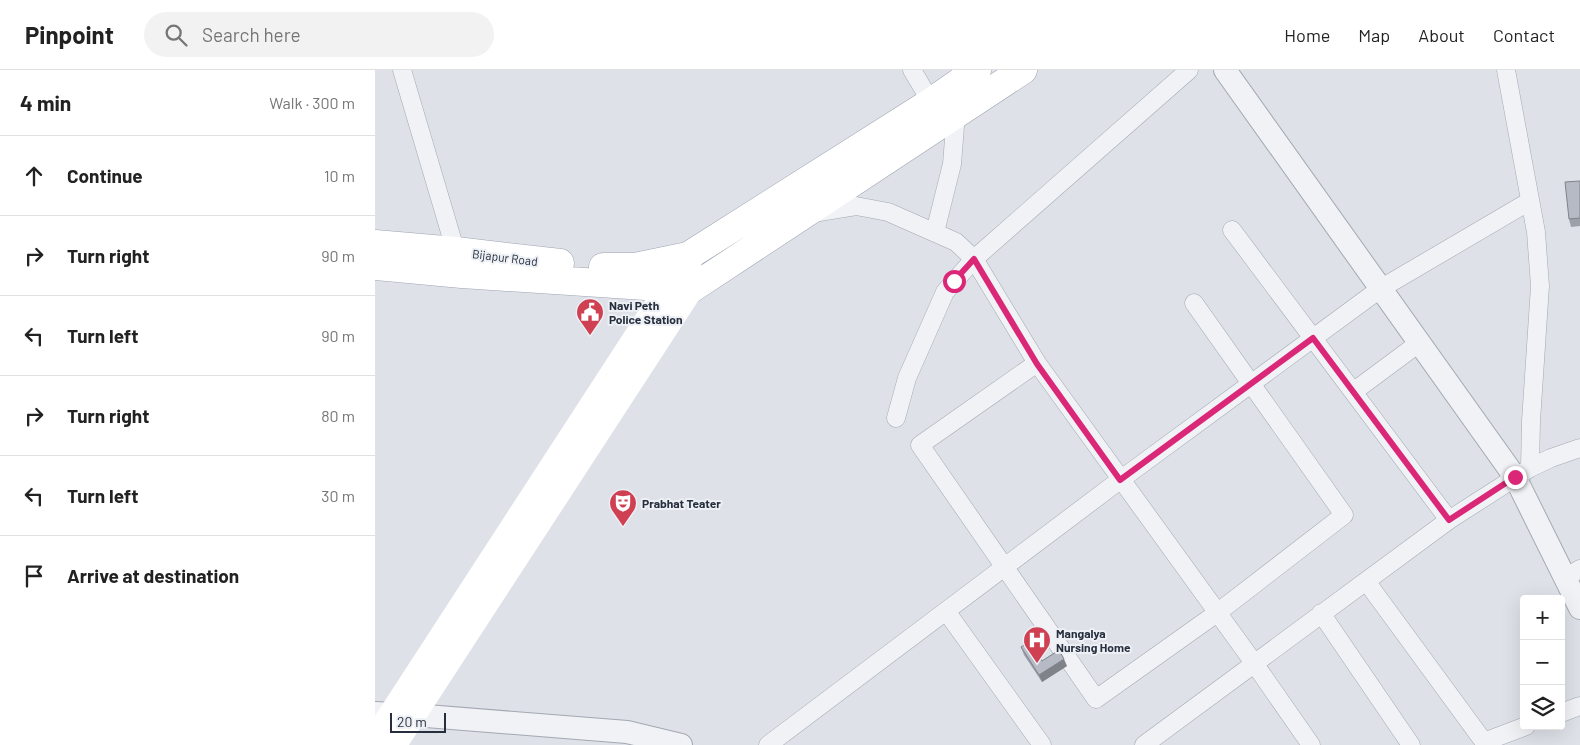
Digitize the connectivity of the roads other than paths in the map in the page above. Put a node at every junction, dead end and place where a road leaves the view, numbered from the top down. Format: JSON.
{"nodes":[{"id":1,"x":402,"y":70,"type":"edge"},
{"id":2,"x":912,"y":70,"type":"edge"},
{"id":3,"x":977,"y":70,"type":"edge"},
{"id":4,"x":1023,"y":70,"type":"edge"},
{"id":5,"x":1189,"y":70,"type":"edge"},
{"id":6,"x":1225,"y":70,"type":"edge"},
{"id":7,"x":1506,"y":70,"type":"edge"},
{"id":8,"x":931,"y":102,"type":"junction"},
{"id":9,"x":956,"y":114,"type":"junction"},
{"id":10,"x":1530,"y":201,"type":"junction"},
{"id":11,"x":801,"y":215,"type":"junction"},
{"id":12,"x":1232,"y":230,"type":"dead end"},
{"id":13,"x":935,"y":232,"type":"junction"},
{"id":14,"x":375,"y":244,"type":"edge"},
{"id":15,"x":688,"y":256,"type":"junction"},
{"id":16,"x":974,"y":259,"type":"junction"},
{"id":17,"x":459,"y":262,"type":"junction"},
{"id":18,"x":375,"y":266,"type":"edge"},
{"id":19,"x":680,"y":288,"type":"junction"},
{"id":20,"x":1380,"y":289,"type":"junction"},
{"id":21,"x":1194,"y":303,"type":"dead end"},
{"id":22,"x":1313,"y":338,"type":"junction"},
{"id":23,"x":1419,"y":343,"type":"junction"},
{"id":24,"x":1037,"y":364,"type":"junction"},
{"id":25,"x":1251,"y":384,"type":"junction"},
{"id":26,"x":1353,"y":392,"type":"junction"},
{"id":27,"x":896,"y":418,"type":"dead end"},
{"id":28,"x":1580,"y":448,"type":"edge"},
{"id":29,"x":1523,"y":473,"type":"junction"},
{"id":30,"x":1120,"y":480,"type":"junction"},
{"id":31,"x":1449,"y":520,"type":"junction"},
{"id":32,"x":1005,"y":567,"type":"junction"},
{"id":33,"x":1573,"y":573,"type":"edge"},
{"id":34,"x":1365,"y":581,"type":"junction"},
{"id":35,"x":1580,"y":608,"type":"edge"},
{"id":36,"x":946,"y":611,"type":"junction"},
{"id":37,"x":1321,"y":613,"type":"junction"},
{"id":38,"x":1217,"y":614,"type":"junction"},
{"id":39,"x":1254,"y":663,"type":"junction"},
{"id":40,"x":1580,"y":706,"type":"edge"},
{"id":41,"x":1565,"y":712,"type":"edge"},
{"id":42,"x":394,"y":714,"type":"edge"},
{"id":43,"x":1520,"y":728,"type":"edge"},
{"id":44,"x":375,"y":739,"type":"edge"},
{"id":45,"x":1485,"y":743,"type":"edge"},
{"id":46,"x":394,"y":745,"type":"edge"},
{"id":47,"x":681,"y":745,"type":"edge"},
{"id":48,"x":768,"y":745,"type":"edge"},
{"id":49,"x":1042,"y":745,"type":"edge"},
{"id":50,"x":1143,"y":745,"type":"edge"},
{"id":51,"x":1311,"y":745,"type":"edge"},
{"id":52,"x":1411,"y":745,"type":"edge"}],
"edges":[{"from":1,"to":17,"type":"street"},
{"from":2,"to":8,"type":"street"},
{"from":3,"to":8,"type":"main road"},
{"from":4,"to":9,"type":"main road"},
{"from":5,"to":16,"type":"street"},
{"from":6,"to":20,"type":"street"},
{"from":7,"to":10,"type":"street"},
{"from":8,"to":15,"type":"main road"},
{"from":9,"to":11,"type":"main road"},
{"from":9,"to":13,"type":"street"},
{"from":10,"to":20,"type":"street"},
{"from":10,"to":29,"type":"street"},
{"from":11,"to":13,"type":"street"},
{"from":11,"to":19,"type":"main road"},
{"from":12,"to":22,"type":"street"},
{"from":13,"to":16,"type":"street"},
{"from":14,"to":17,"type":"main road","name":"Bijapur Road"},
{"from":15,"to":17,"type":"main road","name":"Bijapur Road"},
{"from":15,"to":19,"type":"main road"},
{"from":16,"to":24,"type":"street"},
{"from":16,"to":27,"type":"street"},
{"from":17,"to":18,"type":"main road"},
{"from":17,"to":19,"type":"main road"},
{"from":19,"to":42,"type":"main road"},
{"from":20,"to":22,"type":"street"},
{"from":20,"to":23,"type":"street"},
{"from":21,"to":25,"type":"street"},
{"from":22,"to":25,"type":"street"},
{"from":22,"to":26,"type":"street"},
{"from":23,"to":26,"type":"street"},
{"from":23,"to":29,"type":"street"},
{"from":24,"to":30,"type":"street"},
{"from":24,"to":32,"type":"street"},
{"from":25,"to":30,"type":"street"},
{"from":25,"to":38,"type":"street"},
{"from":26,"to":31,"type":"street"},
{"from":28,"to":29,"type":"street"},
{"from":29,"to":31,"type":"street"},
{"from":29,"to":33,"type":"street"},
{"from":30,"to":32,"type":"street"},
{"from":30,"to":38,"type":"street"},
{"from":31,"to":34,"type":"street"},
{"from":32,"to":36,"type":"street"},
{"from":32,"to":38,"type":"street"},
{"from":33,"to":35,"type":"street"},
{"from":34,"to":37,"type":"street"},
{"from":34,"to":45,"type":"street"},
{"from":36,"to":48,"type":"street"},
{"from":36,"to":49,"type":"street"},
{"from":37,"to":39,"type":"street"},
{"from":37,"to":52,"type":"street"},
{"from":38,"to":39,"type":"street"},
{"from":39,"to":50,"type":"street"},
{"from":39,"to":51,"type":"street"},
{"from":40,"to":41,"type":"street"},
{"from":42,"to":44,"type":"main road"},
{"from":42,"to":46,"type":"main road"},
{"from":42,"to":47,"type":"street"},
{"from":43,"to":45,"type":"street"}]}
